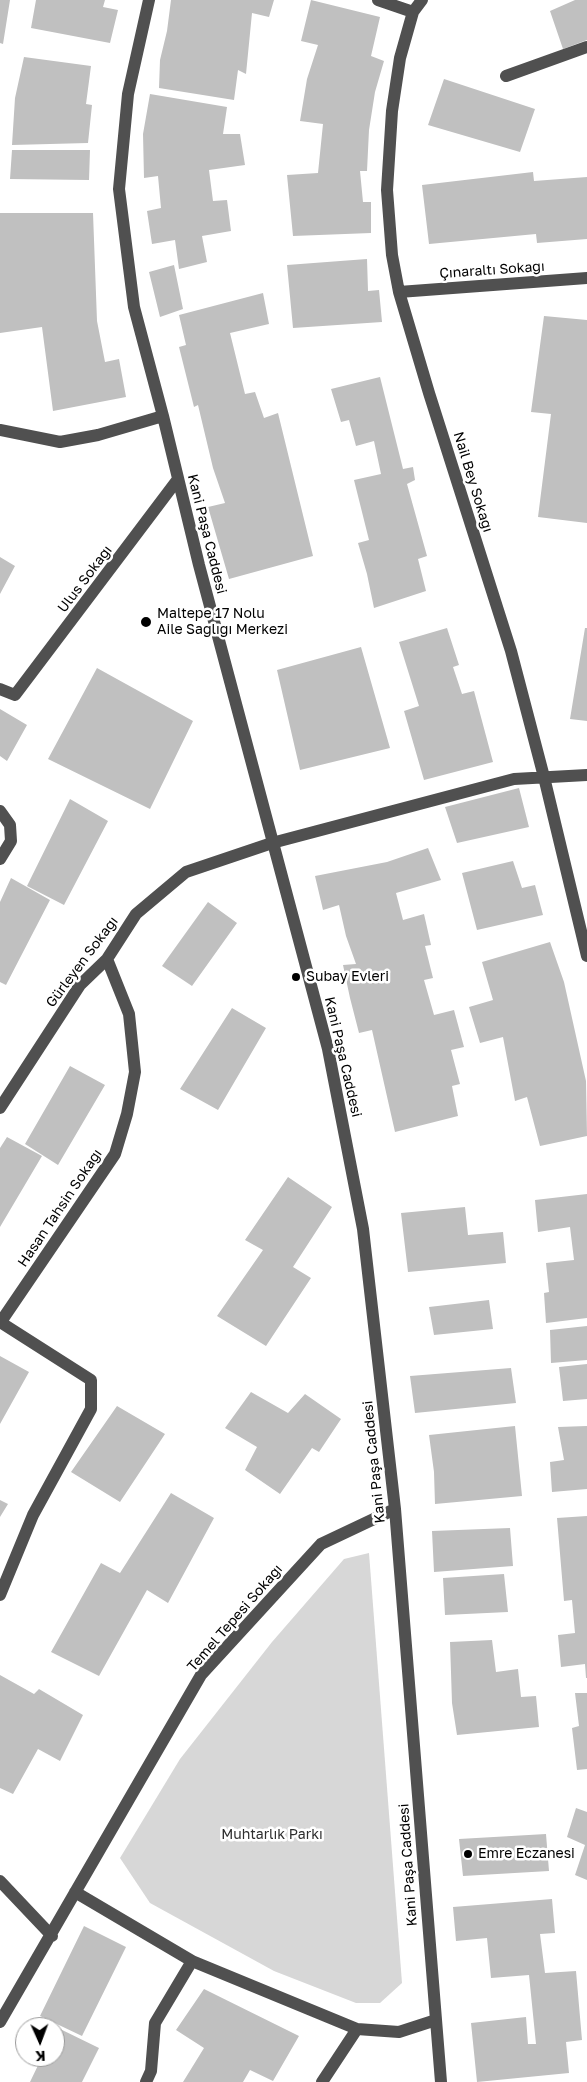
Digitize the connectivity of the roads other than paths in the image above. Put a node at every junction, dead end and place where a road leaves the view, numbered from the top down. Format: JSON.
{"nodes":[{"id":1,"x":149,"y":0,"type":"edge"},
{"id":2,"x":378,"y":0,"type":"edge"},
{"id":3,"x":422,"y":0,"type":"edge"},
{"id":4,"x":413,"y":12,"type":"junction"},
{"id":5,"x":587,"y":48,"type":"edge"},
{"id":6,"x":506,"y":76,"type":"dead end"},
{"id":7,"x":587,"y":278,"type":"edge"},
{"id":8,"x":400,"y":292,"type":"junction"},
{"id":9,"x":164,"y":416,"type":"junction"},
{"id":10,"x":0,"y":430,"type":"edge"},
{"id":11,"x":178,"y":479,"type":"junction"},
{"id":12,"x":0,"y":689,"type":"edge"},
{"id":13,"x":587,"y":776,"type":"edge"},
{"id":14,"x":544,"y":777,"type":"junction"},
{"id":15,"x":0,"y":811,"type":"edge"},
{"id":16,"x":272,"y":843,"type":"junction"},
{"id":17,"x":0,"y":859,"type":"edge"},
{"id":18,"x":587,"y":956,"type":"edge"},
{"id":19,"x":107,"y":958,"type":"junction"},
{"id":20,"x":0,"y":1108,"type":"edge"},
{"id":21,"x":0,"y":1322,"type":"edge"},
{"id":22,"x":396,"y":1509,"type":"junction"},
{"id":23,"x":0,"y":1595,"type":"edge"},
{"id":24,"x":0,"y":1881,"type":"edge"},
{"id":25,"x":76,"y":1892,"type":"junction"},
{"id":26,"x":52,"y":1936,"type":"junction"},
{"id":27,"x":192,"y":1961,"type":"junction"},
{"id":28,"x":436,"y":2020,"type":"junction"},
{"id":29,"x":0,"y":2022,"type":"edge"},
{"id":30,"x":357,"y":2028,"type":"junction"},
{"id":31,"x":146,"y":2082,"type":"edge"},
{"id":32,"x":322,"y":2082,"type":"edge"},
{"id":33,"x":441,"y":2082,"type":"edge"}],
"edges":[{"from":1,"to":9,"type":"street","name":"Kani Paşa Caddesi"},
{"from":2,"to":4,"type":"street"},
{"from":3,"to":4,"type":"street","name":"Nail Bey Sokağı"},
{"from":4,"to":8,"type":"street","name":"Nail Bey Sokağı"},
{"from":5,"to":6,"type":"street"},
{"from":7,"to":8,"type":"street","name":"Çınaraltı Sokağı"},
{"from":8,"to":14,"type":"street","name":"Nail Bey Sokağı"},
{"from":9,"to":10,"type":"street"},
{"from":9,"to":11,"type":"street","name":"Kani Paşa Caddesi"},
{"from":11,"to":12,"type":"street","name":"Ulus Sokağı"},
{"from":11,"to":16,"type":"street","name":"Kani Paşa Caddesi"},
{"from":13,"to":14,"type":"street"},
{"from":14,"to":16,"type":"street"},
{"from":14,"to":18,"type":"street","name":"Nail Bey Sokağı"},
{"from":15,"to":17,"type":"street"},
{"from":16,"to":19,"type":"street","name":"Gürleyen Sokağı"},
{"from":16,"to":22,"type":"street","name":"Kani Paşa Caddesi"},
{"from":19,"to":20,"type":"street","name":"Gürleyen Sokağı"},
{"from":19,"to":21,"type":"street","name":"Hasan Tahsin Sokağı"},
{"from":21,"to":23,"type":"street"},
{"from":22,"to":25,"type":"street","name":"Temel Tepesi Sokağı"},
{"from":22,"to":28,"type":"street","name":"Kani Paşa Caddesi"},
{"from":24,"to":26,"type":"street"},
{"from":25,"to":26,"type":"street","name":"Temel Tepesi Sokağı"},
{"from":25,"to":27,"type":"street"},
{"from":26,"to":29,"type":"street","name":"Temel Tepesi Sokağı"},
{"from":27,"to":30,"type":"street"},
{"from":27,"to":31,"type":"street"},
{"from":28,"to":30,"type":"street"},
{"from":28,"to":33,"type":"street","name":"Kani Paşa Caddesi"},
{"from":30,"to":32,"type":"street"}]}
